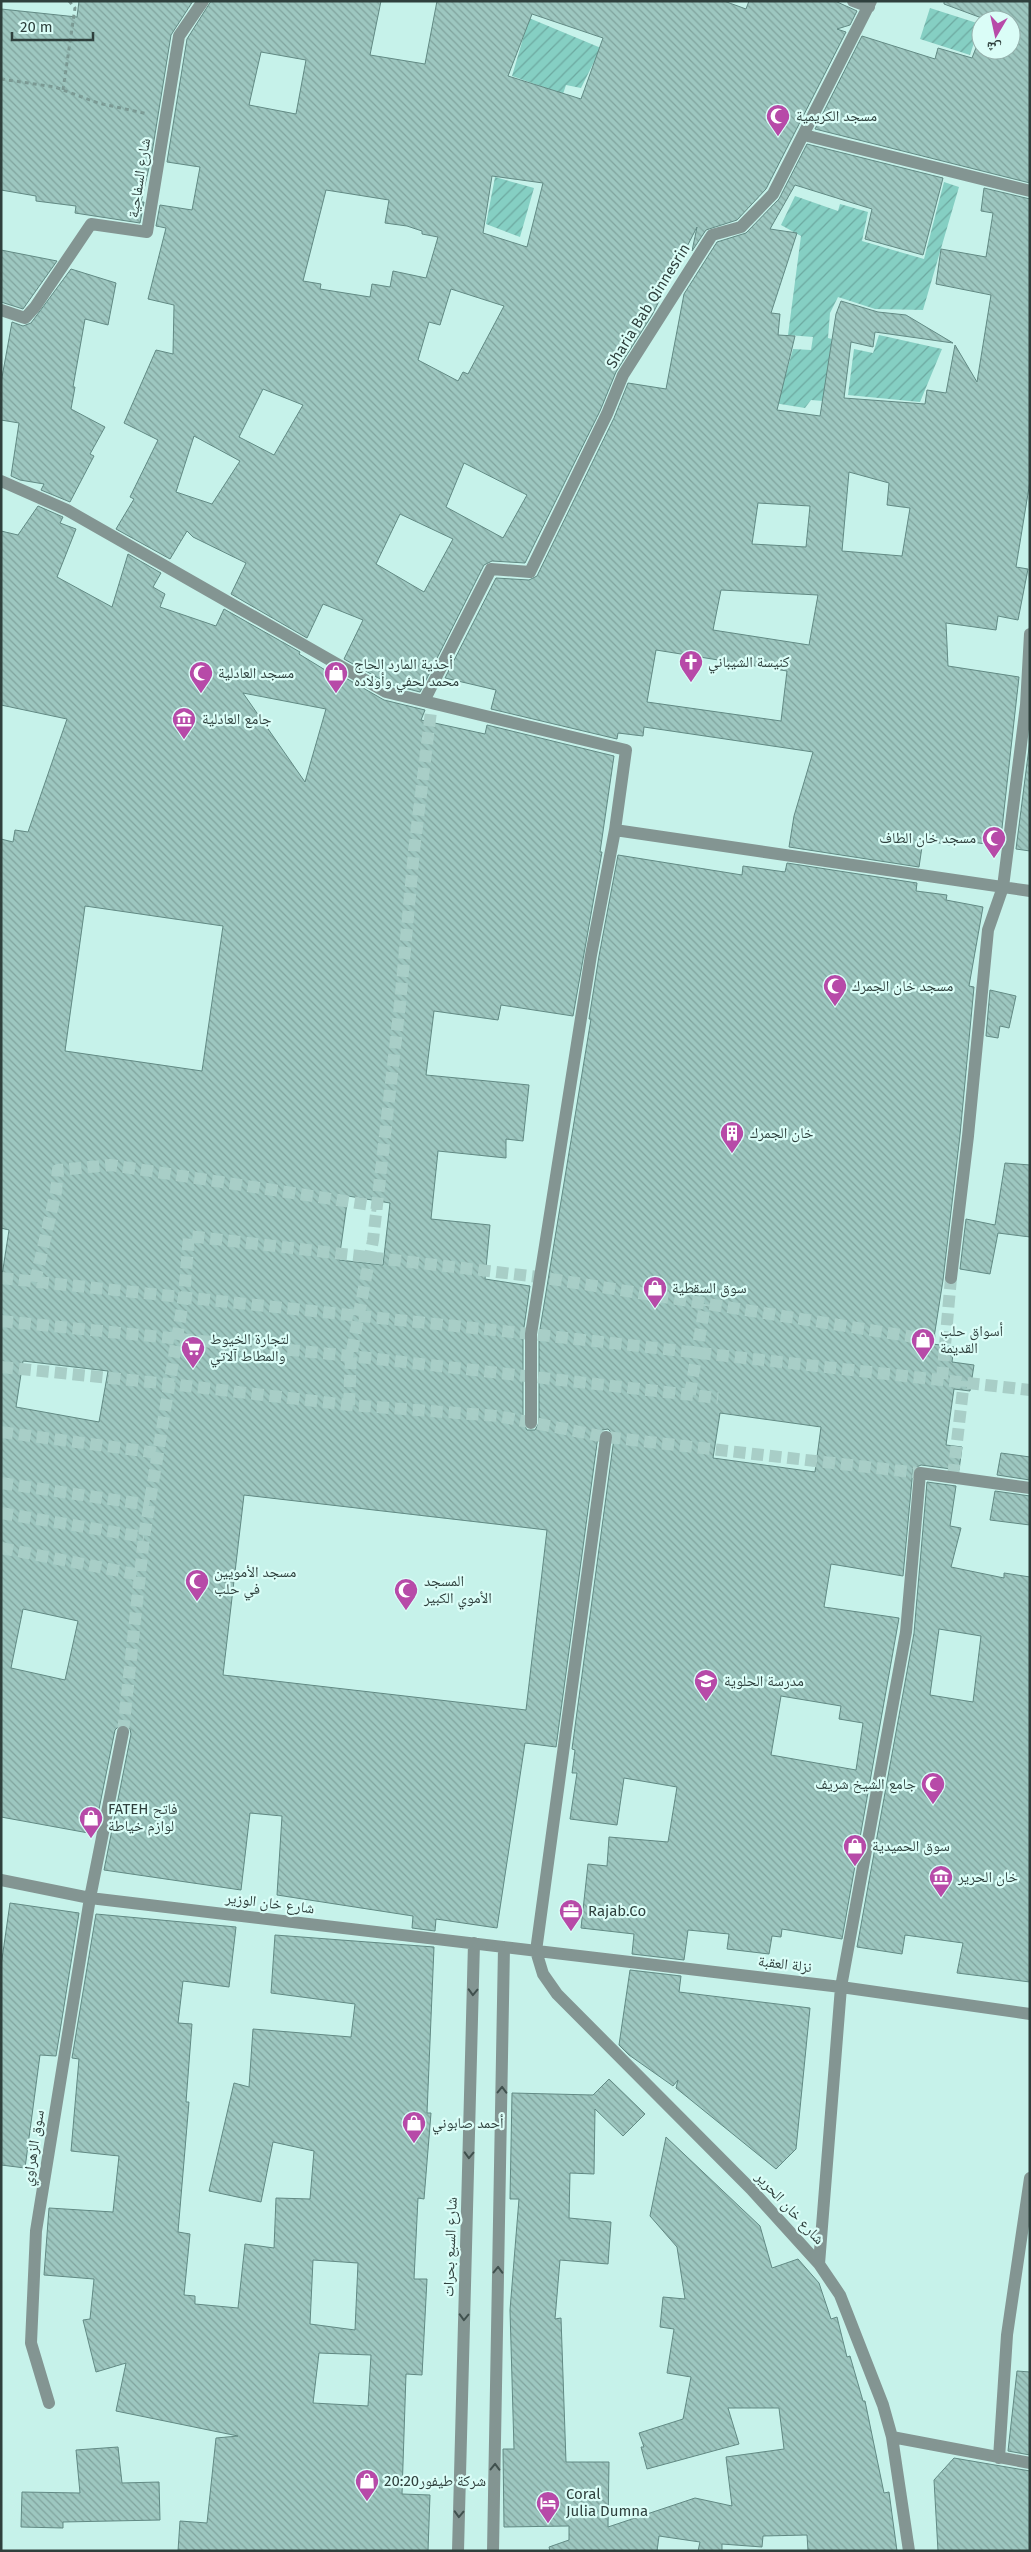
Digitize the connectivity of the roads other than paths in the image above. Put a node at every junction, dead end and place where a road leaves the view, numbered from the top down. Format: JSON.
{"nodes":[{"id":1,"x":203,"y":1,"type":"edge"},
{"id":2,"x":853,"y":1,"type":"edge"},
{"id":3,"x":870,"y":4,"type":"edge"},
{"id":4,"x":804,"y":135,"type":"junction"},
{"id":5,"x":1030,"y":191,"type":"edge"},
{"id":6,"x":1,"y":310,"type":"edge"},
{"id":7,"x":1,"y":481,"type":"edge"},
{"id":8,"x":1030,"y":634,"type":"edge"},
{"id":9,"x":424,"y":701,"type":"junction"},
{"id":10,"x":615,"y":830,"type":"junction"},
{"id":11,"x":1003,"y":887,"type":"junction"},
{"id":12,"x":1030,"y":892,"type":"edge"},
{"id":13,"x":951,"y":1278,"type":"tunnel mouth"},
{"id":14,"x":532,"y":1423,"type":"dead end"},
{"id":15,"x":606,"y":1437,"type":"dead end"},
{"id":16,"x":1030,"y":1488,"type":"edge"},
{"id":17,"x":123,"y":1732,"type":"tunnel mouth"},
{"id":18,"x":1,"y":1880,"type":"edge"},
{"id":19,"x":90,"y":1898,"type":"junction"},
{"id":20,"x":474,"y":1943,"type":"junction"},
{"id":21,"x":504,"y":1947,"type":"junction"},
{"id":22,"x":536,"y":1951,"type":"junction"},
{"id":23,"x":841,"y":1987,"type":"junction"},
{"id":24,"x":1030,"y":2014,"type":"edge"},
{"id":25,"x":1030,"y":2178,"type":"edge"},
{"id":26,"x":818,"y":2264,"type":"junction"},
{"id":27,"x":49,"y":2403,"type":"dead end"},
{"id":28,"x":892,"y":2437,"type":"junction"},
{"id":29,"x":999,"y":2458,"type":"junction"},
{"id":30,"x":1030,"y":2463,"type":"edge"},
{"id":31,"x":458,"y":2551,"type":"edge"},
{"id":32,"x":493,"y":2551,"type":"edge"},
{"id":33,"x":909,"y":2551,"type":"edge"}],
"edges":[{"from":1,"to":6,"type":"street","name":"شارع السفاحية"},
{"from":2,"to":3,"type":"street"},
{"from":3,"to":4,"type":"street","name":"Sharia Bab Qinnesrin"},
{"from":4,"to":5,"type":"street"},
{"from":4,"to":9,"type":"street","name":"Sharia Bab Qinnesrin"},
{"from":7,"to":9,"type":"street"},
{"from":8,"to":11,"type":"street"},
{"from":9,"to":10,"type":"street"},
{"from":10,"to":11,"type":"street"},
{"from":10,"to":14,"type":"street"},
{"from":11,"to":12,"type":"street"},
{"from":11,"to":13,"type":"street"},
{"from":15,"to":22,"type":"street"},
{"from":16,"to":23,"type":"street"},
{"from":17,"to":19,"type":"street","name":"سوق الزهراوي"},
{"from":18,"to":19,"type":"street","name":"شارع خان الوزير"},
{"from":19,"to":20,"type":"street","name":"شارع خان الوزير"},
{"from":19,"to":27,"type":"street","name":"سوق الزهراوي"},
{"from":20,"to":21,"type":"street","name":"شارع خان الوزير"},
{"from":20,"to":31,"type":"street","name":"شارع السبع بحرات","one_way":true},
{"from":21,"to":22,"type":"street","name":"شارع خان الوزير"},
{"from":32,"to":21,"type":"street","one_way":true},
{"from":22,"to":23,"type":"street","name":"نزلة العقبة"},
{"from":22,"to":26,"type":"street","name":"شارع خان الحرير"},
{"from":23,"to":24,"type":"street","name":"نزلة العقبة"},
{"from":23,"to":26,"type":"street"},
{"from":25,"to":29,"type":"street"},
{"from":26,"to":28,"type":"street","name":"شارع خان الحرير"},
{"from":28,"to":29,"type":"street"},
{"from":28,"to":33,"type":"street","name":"شارع خان الحرير"},
{"from":29,"to":30,"type":"street"}]}
